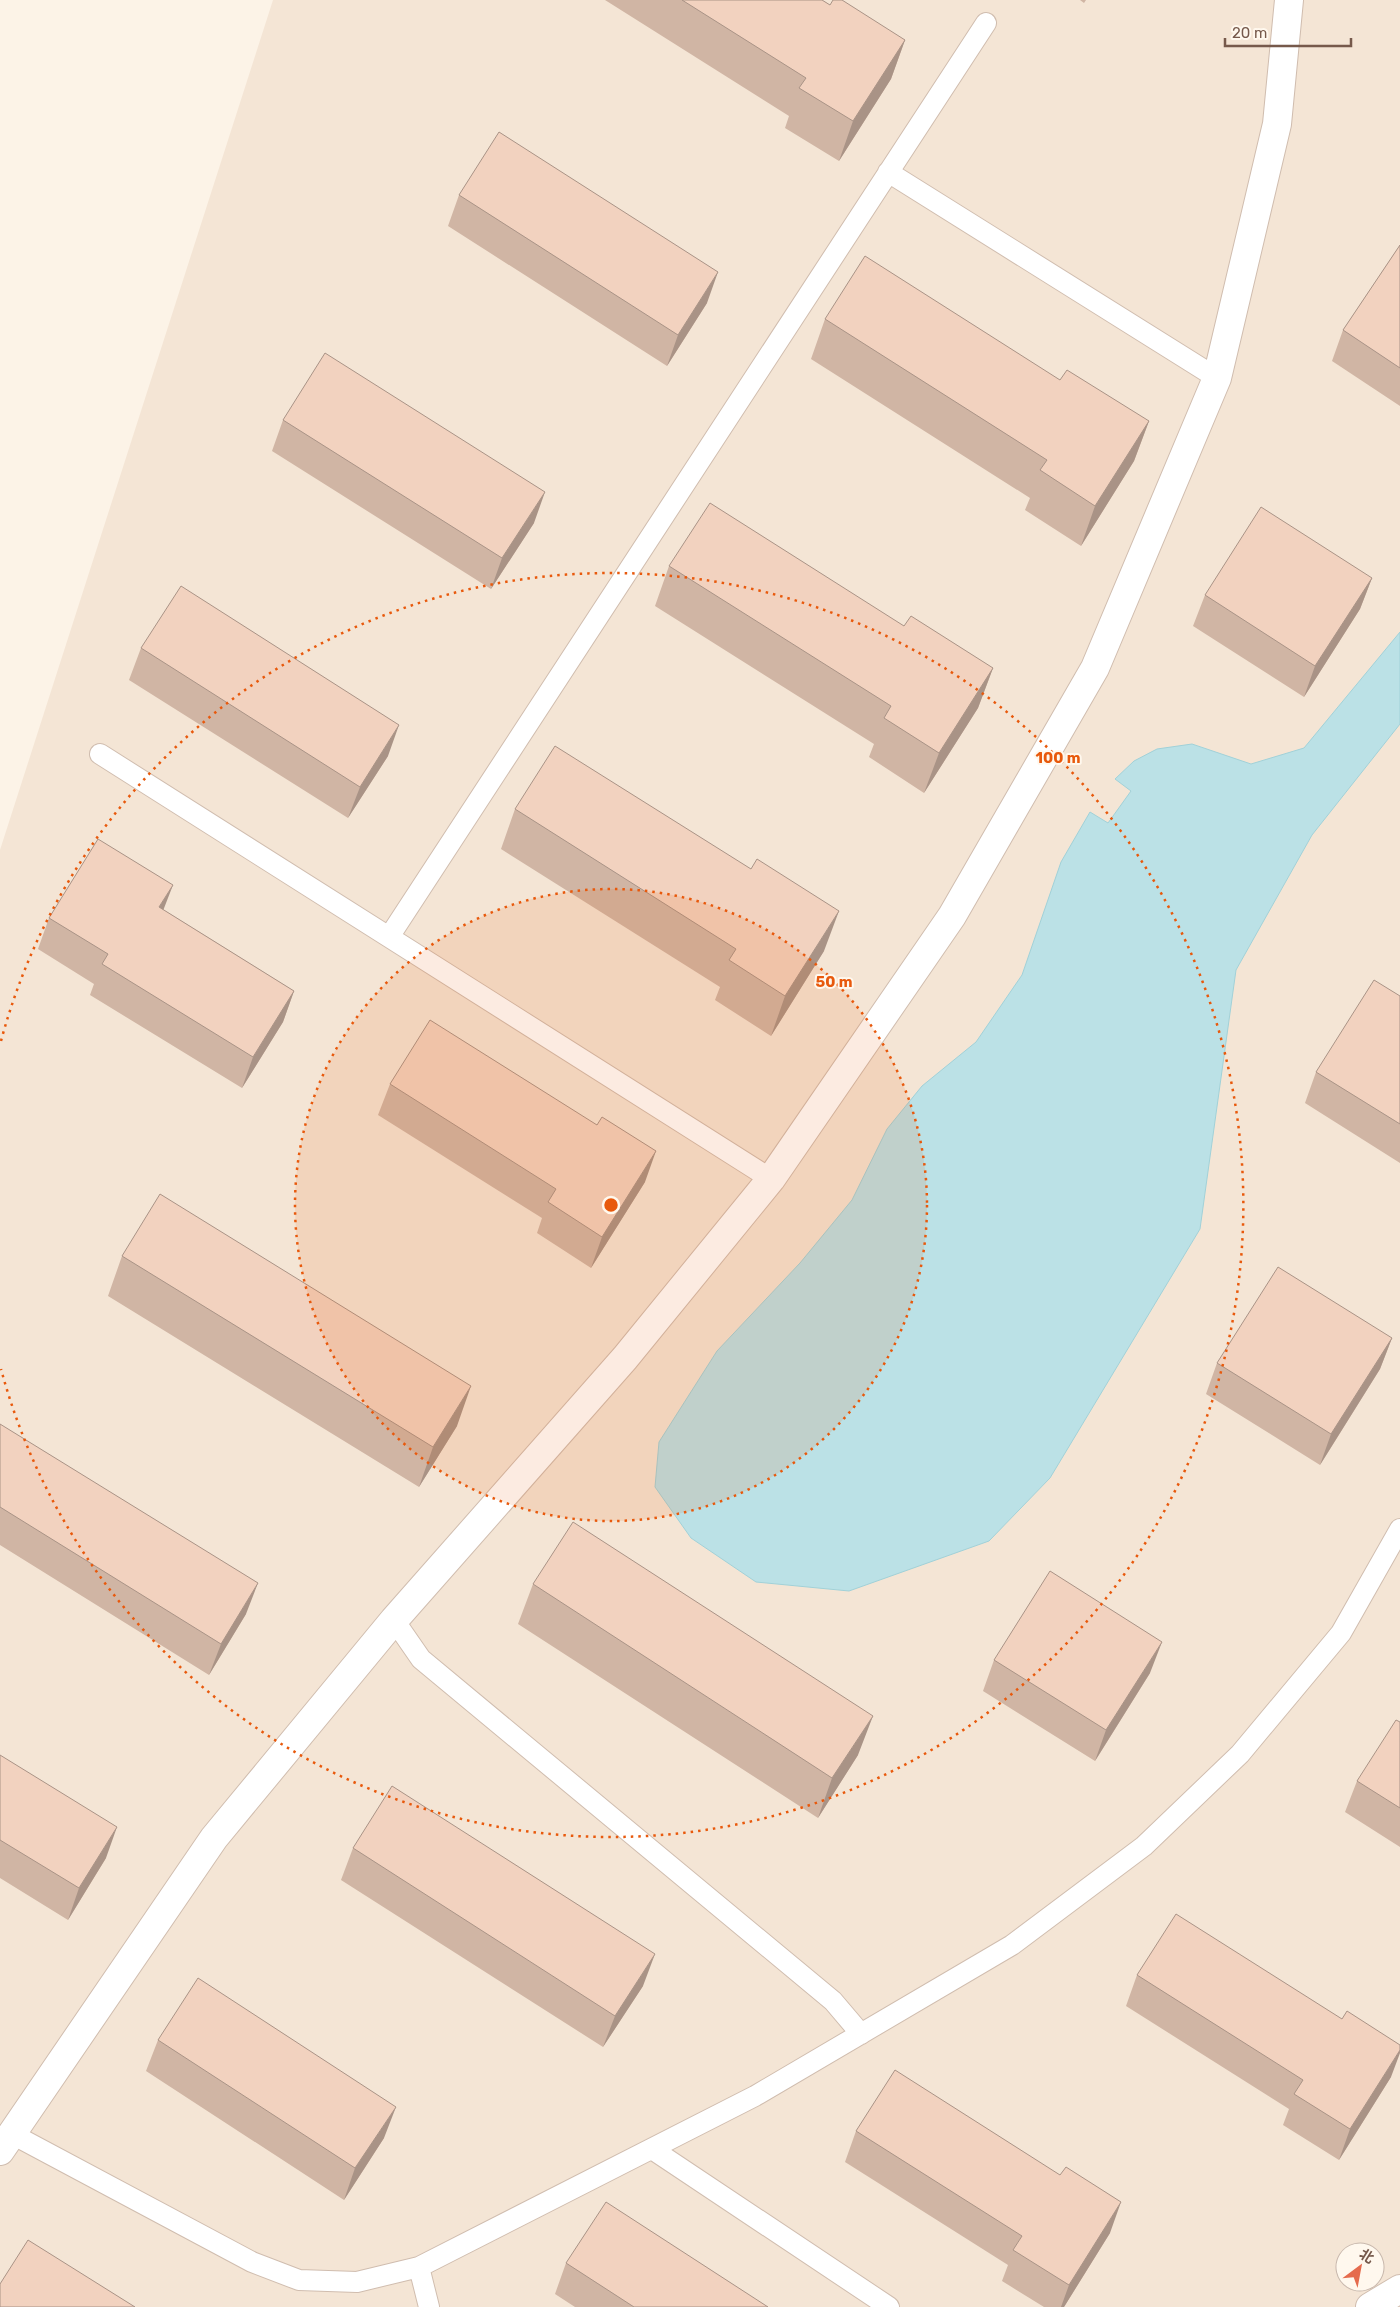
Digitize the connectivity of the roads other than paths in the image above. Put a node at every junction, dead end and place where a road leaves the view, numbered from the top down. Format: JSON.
{"nodes":[{"id":1,"x":1290,"y":0,"type":"edge"},
{"id":2,"x":986,"y":23,"type":"dead end"},
{"id":3,"x":888,"y":172,"type":"junction"},
{"id":4,"x":1217,"y":378,"type":"junction"},
{"id":5,"x":100,"y":754,"type":"dead end"},
{"id":6,"x":389,"y":937,"type":"junction"},
{"id":7,"x":771,"y":1179,"type":"junction"},
{"id":8,"x":1400,"y":1529,"type":"edge"},
{"id":9,"x":394,"y":1620,"type":"junction"},
{"id":10,"x":861,"y":2034,"type":"junction"},
{"id":11,"x":6,"y":2142,"type":"edge"},
{"id":12,"x":652,"y":2149,"type":"junction"},
{"id":13,"x":419,"y":2267,"type":"junction"},
{"id":14,"x":1400,"y":2289,"type":"edge"},
{"id":15,"x":429,"y":2307,"type":"edge"},
{"id":16,"x":889,"y":2307,"type":"edge"},
{"id":17,"x":1370,"y":2307,"type":"edge"}],
"edges":[{"from":1,"to":4,"type":"street"},
{"from":2,"to":3,"type":"lane"},
{"from":3,"to":4,"type":"lane"},
{"from":3,"to":6,"type":"lane"},
{"from":4,"to":7,"type":"street"},
{"from":5,"to":6,"type":"lane"},
{"from":6,"to":7,"type":"lane"},
{"from":7,"to":9,"type":"street"},
{"from":8,"to":10,"type":"lane"},
{"from":9,"to":10,"type":"lane"},
{"from":9,"to":11,"type":"street"},
{"from":10,"to":12,"type":"lane"},
{"from":11,"to":13,"type":"lane"},
{"from":12,"to":13,"type":"lane"},
{"from":12,"to":16,"type":"lane"},
{"from":13,"to":15,"type":"lane"},
{"from":14,"to":17,"type":"street"}]}
